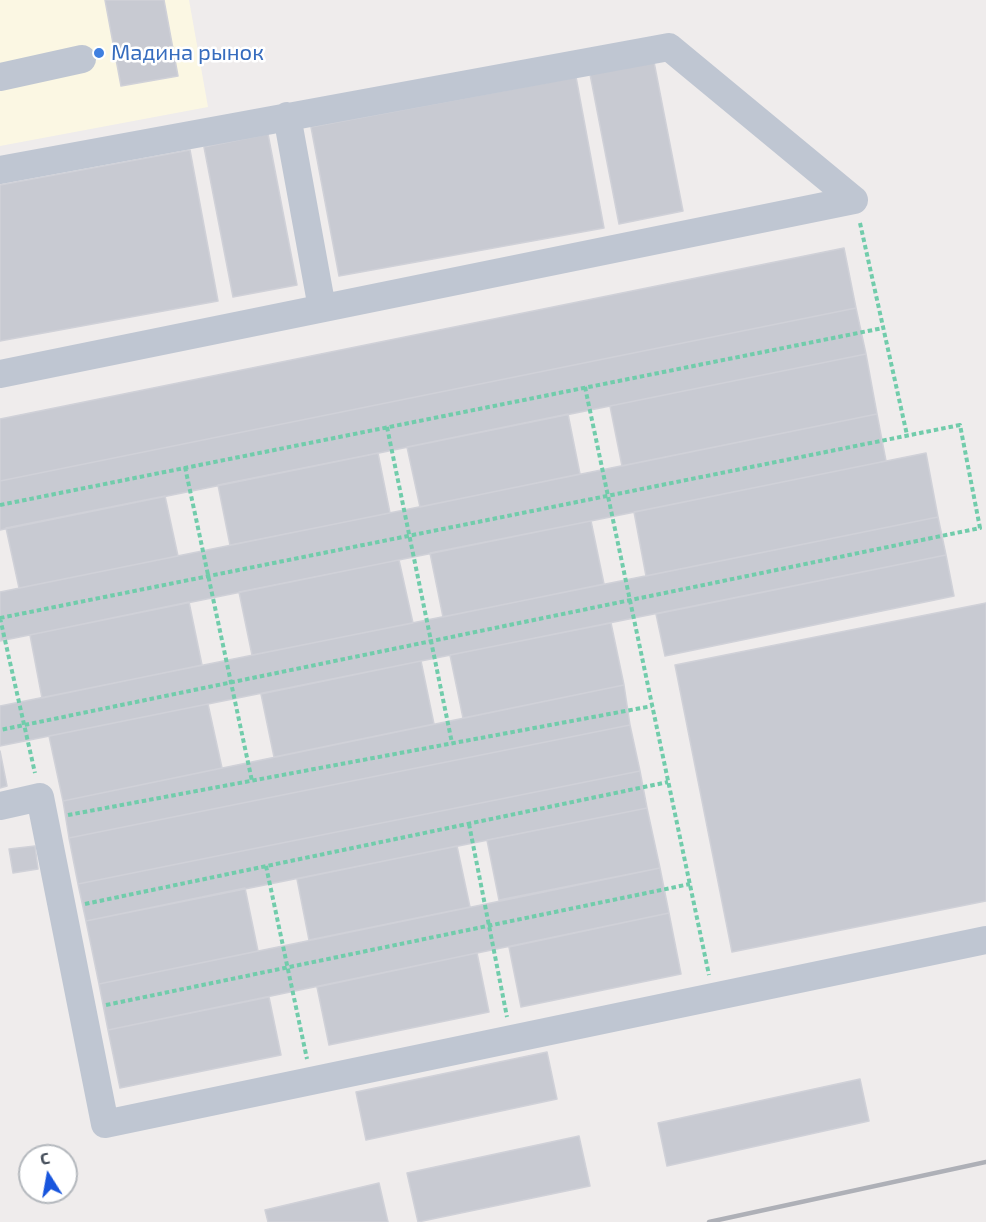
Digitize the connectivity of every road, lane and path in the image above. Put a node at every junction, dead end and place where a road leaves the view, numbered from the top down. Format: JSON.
{"nodes":[{"id":1,"x":82,"y":59,"type":"dead end"},
{"id":2,"x":0,"y":77,"type":"edge"},
{"id":3,"x":287,"y":116,"type":"junction"},
{"id":4,"x":0,"y":170,"type":"edge"},
{"id":5,"x":854,"y":200,"type":"junction"},
{"id":6,"x":322,"y":308,"type":"junction"},
{"id":7,"x":883,"y":328,"type":"junction"},
{"id":8,"x":0,"y":374,"type":"edge"},
{"id":9,"x":585,"y":387,"type":"junction"},
{"id":10,"x":387,"y":427,"type":"junction"},
{"id":11,"x":908,"y":435,"type":"junction"},
{"id":12,"x":185,"y":467,"type":"junction"},
{"id":13,"x":608,"y":495,"type":"junction"},
{"id":14,"x":0,"y":505,"type":"edge"},
{"id":15,"x":409,"y":536,"type":"junction"},
{"id":16,"x":208,"y":576,"type":"junction"},
{"id":17,"x":630,"y":600,"type":"junction"},
{"id":18,"x":0,"y":618,"type":"edge"},
{"id":19,"x":431,"y":642,"type":"junction"},
{"id":20,"x":231,"y":683,"type":"junction"},
{"id":21,"x":652,"y":706,"type":"junction"},
{"id":22,"x":24,"y":725,"type":"junction"},
{"id":23,"x":0,"y":730,"type":"edge"},
{"id":24,"x":452,"y":743,"type":"junction"},
{"id":25,"x":252,"y":780,"type":"junction"},
{"id":26,"x":668,"y":782,"type":"junction"},
{"id":27,"x":0,"y":806,"type":"edge"},
{"id":28,"x":43,"y":808,"type":"junction"},
{"id":29,"x":469,"y":824,"type":"junction"},
{"id":30,"x":266,"y":866,"type":"junction"},
{"id":31,"x":690,"y":884,"type":"junction"},
{"id":32,"x":64,"y":909,"type":"junction"},
{"id":33,"x":489,"y":926,"type":"junction"},
{"id":34,"x":986,"y":940,"type":"edge"},
{"id":35,"x":287,"y":967,"type":"junction"},
{"id":36,"x":713,"y":996,"type":"junction"},
{"id":37,"x":82,"y":1010,"type":"junction"},
{"id":38,"x":512,"y":1039,"type":"junction"},
{"id":39,"x":311,"y":1080,"type":"junction"}],
"edges":[{"from":1,"to":2,"type":"lane"},
{"from":3,"to":4,"type":"lane"},
{"from":3,"to":5,"type":"lane"},
{"from":3,"to":6,"type":"lane"},
{"from":5,"to":6,"type":"lane"},
{"from":5,"to":7,"type":"path"},
{"from":6,"to":8,"type":"lane"},
{"from":7,"to":9,"type":"path"},
{"from":7,"to":11,"type":"path"},
{"from":9,"to":10,"type":"path"},
{"from":9,"to":13,"type":"path"},
{"from":10,"to":12,"type":"path"},
{"from":10,"to":15,"type":"path"},
{"from":11,"to":13,"type":"path"},
{"from":11,"to":17,"type":"path"},
{"from":12,"to":14,"type":"path"},
{"from":12,"to":16,"type":"path"},
{"from":13,"to":15,"type":"path"},
{"from":13,"to":17,"type":"path"},
{"from":15,"to":16,"type":"path"},
{"from":15,"to":19,"type":"path"},
{"from":16,"to":18,"type":"path"},
{"from":16,"to":20,"type":"path"},
{"from":17,"to":19,"type":"path"},
{"from":17,"to":21,"type":"path"},
{"from":18,"to":22,"type":"path"},
{"from":19,"to":20,"type":"path"},
{"from":19,"to":24,"type":"path"},
{"from":20,"to":22,"type":"path"},
{"from":20,"to":25,"type":"path"},
{"from":21,"to":24,"type":"path"},
{"from":21,"to":26,"type":"path"},
{"from":22,"to":23,"type":"path"},
{"from":22,"to":28,"type":"path"},
{"from":24,"to":25,"type":"path"},
{"from":25,"to":28,"type":"path"},
{"from":26,"to":29,"type":"path"},
{"from":26,"to":31,"type":"path"},
{"from":27,"to":28,"type":"lane"},
{"from":28,"to":32,"type":"lane"},
{"from":29,"to":30,"type":"path"},
{"from":29,"to":33,"type":"path"},
{"from":30,"to":32,"type":"path"},
{"from":30,"to":35,"type":"path"},
{"from":31,"to":33,"type":"path"},
{"from":31,"to":36,"type":"path"},
{"from":32,"to":37,"type":"lane"},
{"from":33,"to":35,"type":"path"},
{"from":33,"to":38,"type":"path"},
{"from":34,"to":36,"type":"lane"},
{"from":35,"to":37,"type":"path"},
{"from":35,"to":39,"type":"path"},
{"from":36,"to":38,"type":"lane"},
{"from":37,"to":39,"type":"lane"},
{"from":38,"to":39,"type":"lane"}]}
